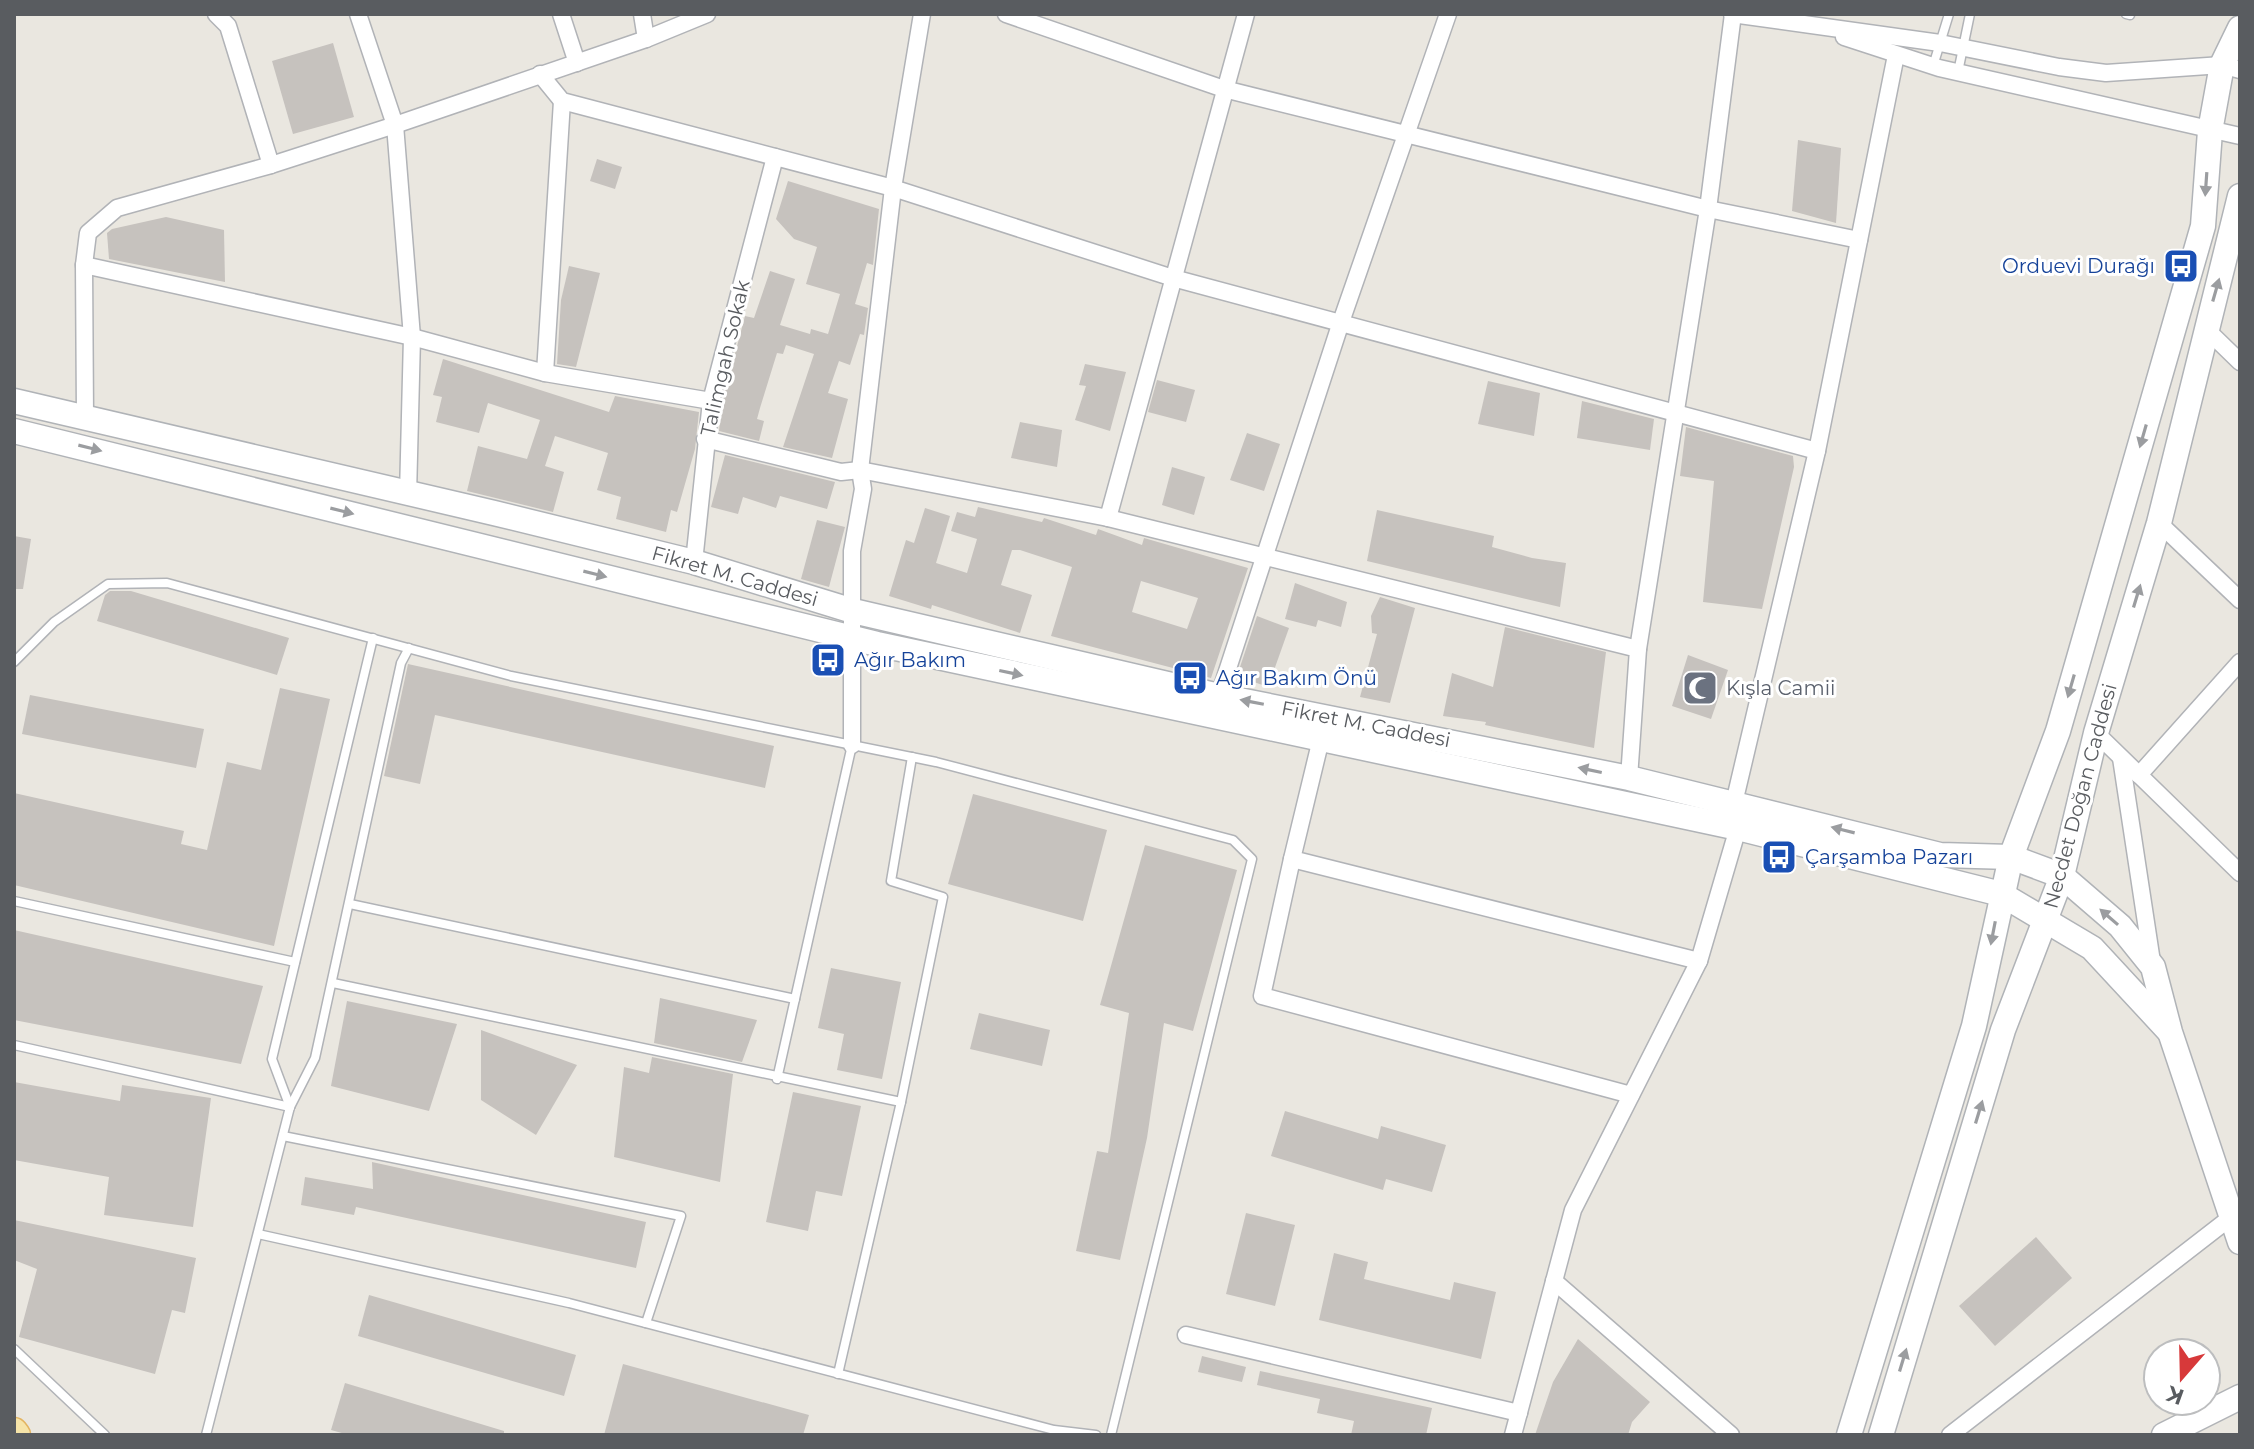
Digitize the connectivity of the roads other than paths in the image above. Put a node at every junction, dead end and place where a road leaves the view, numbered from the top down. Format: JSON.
{"nodes":[{"id":1,"x":216,"y":14,"type":"edge"},
{"id":2,"x":358,"y":14,"type":"edge"},
{"id":3,"x":561,"y":14,"type":"edge"},
{"id":4,"x":642,"y":14,"type":"edge"},
{"id":5,"x":707,"y":14,"type":"edge"},
{"id":6,"x":922,"y":14,"type":"edge"},
{"id":7,"x":1006,"y":14,"type":"edge"},
{"id":8,"x":1246,"y":14,"type":"edge"},
{"id":9,"x":1448,"y":14,"type":"edge"},
{"id":10,"x":1733,"y":14,"type":"edge"},
{"id":11,"x":1949,"y":14,"type":"edge"},
{"id":12,"x":1970,"y":14,"type":"edge"},
{"id":13,"x":1808,"y":24,"type":"junction"},
{"id":14,"x":2240,"y":28,"type":"edge"},
{"id":15,"x":646,"y":39,"type":"junction"},
{"id":16,"x":1940,"y":43,"type":"junction"},
{"id":17,"x":1963,"y":48,"type":"junction"},
{"id":18,"x":1896,"y":55,"type":"junction"},
{"id":19,"x":577,"y":63,"type":"junction"},
{"id":20,"x":1933,"y":66,"type":"junction"},
{"id":21,"x":2231,"y":68,"type":"edge"},
{"id":22,"x":1958,"y":72,"type":"junction"},
{"id":23,"x":540,"y":74,"type":"junction"},
{"id":24,"x":1224,"y":89,"type":"junction"},
{"id":25,"x":562,"y":101,"type":"junction"},
{"id":26,"x":395,"y":125,"type":"junction"},
{"id":27,"x":2210,"y":131,"type":"junction"},
{"id":28,"x":1406,"y":134,"type":"junction"},
{"id":29,"x":2240,"y":136,"type":"edge"},
{"id":30,"x":775,"y":157,"type":"junction"},
{"id":31,"x":271,"y":165,"type":"junction"},
{"id":32,"x":893,"y":188,"type":"junction"},
{"id":33,"x":2240,"y":196,"type":"edge"},
{"id":34,"x":1708,"y":209,"type":"junction"},
{"id":35,"x":2236,"y":237,"type":"edge"},
{"id":36,"x":1859,"y":240,"type":"junction"},
{"id":37,"x":84,"y":265,"type":"junction"},
{"id":38,"x":1173,"y":278,"type":"junction"},
{"id":39,"x":1341,"y":322,"type":"junction"},
{"id":40,"x":2205,"y":328,"type":"junction"},
{"id":41,"x":412,"y":337,"type":"junction"},
{"id":42,"x":2240,"y":362,"type":"edge"},
{"id":43,"x":545,"y":373,"type":"junction"},
{"id":44,"x":14,"y":401,"type":"edge"},
{"id":45,"x":711,"y":401,"type":"junction"},
{"id":46,"x":1675,"y":416,"type":"junction"},
{"id":47,"x":85,"y":417,"type":"junction"},
{"id":48,"x":14,"y":431,"type":"edge"},
{"id":49,"x":705,"y":439,"type":"junction"},
{"id":50,"x":1817,"y":451,"type":"junction"},
{"id":51,"x":860,"y":470,"type":"junction"},
{"id":52,"x":408,"y":495,"type":"junction"},
{"id":53,"x":1108,"y":518,"type":"junction"},
{"id":54,"x":2159,"y":523,"type":"junction"},
{"id":55,"x":1266,"y":559,"type":"junction"},
{"id":56,"x":694,"y":562,"type":"junction"},
{"id":57,"x":2240,"y":600,"type":"edge"},
{"id":58,"x":853,"y":611,"type":"junction"},
{"id":59,"x":373,"y":638,"type":"junction"},
{"id":60,"x":853,"y":638,"type":"junction"},
{"id":61,"x":409,"y":648,"type":"junction"},
{"id":62,"x":1638,"y":649,"type":"junction"},
{"id":63,"x":14,"y":662,"type":"edge"},
{"id":64,"x":2240,"y":662,"type":"edge"},
{"id":65,"x":1219,"y":696,"type":"junction"},
{"id":66,"x":2096,"y":733,"type":"junction"},
{"id":67,"x":1321,"y":739,"type":"junction"},
{"id":68,"x":852,"y":745,"type":"junction"},
{"id":69,"x":912,"y":757,"type":"junction"},
{"id":70,"x":2121,"y":758,"type":"junction"},
{"id":71,"x":2139,"y":775,"type":"junction"},
{"id":72,"x":1629,"y":778,"type":"junction"},
{"id":73,"x":1734,"y":803,"type":"junction"},
{"id":74,"x":1738,"y":828,"type":"junction"},
{"id":75,"x":2011,"y":857,"type":"junction"},
{"id":76,"x":1292,"y":859,"type":"junction"},
{"id":77,"x":2240,"y":873,"type":"edge"},
{"id":78,"x":2062,"y":876,"type":"junction"},
{"id":79,"x":2001,"y":894,"type":"junction"},
{"id":80,"x":14,"y":901,"type":"edge"},
{"id":81,"x":350,"y":904,"type":"junction"},
{"id":82,"x":2045,"y":920,"type":"junction"},
{"id":83,"x":1699,"y":961,"type":"junction"},
{"id":84,"x":295,"y":962,"type":"junction"},
{"id":85,"x":2153,"y":967,"type":"junction"},
{"id":86,"x":333,"y":983,"type":"junction"},
{"id":87,"x":795,"y":999,"type":"junction"},
{"id":88,"x":2170,"y":1032,"type":"junction"},
{"id":89,"x":14,"y":1045,"type":"edge"},
{"id":90,"x":777,"y":1079,"type":"junction"},
{"id":91,"x":1631,"y":1095,"type":"junction"},
{"id":92,"x":901,"y":1102,"type":"junction"},
{"id":93,"x":290,"y":1107,"type":"junction"},
{"id":94,"x":283,"y":1136,"type":"junction"},
{"id":95,"x":2235,"y":1214,"type":"edge"},
{"id":96,"x":258,"y":1234,"type":"junction"},
{"id":97,"x":2240,"y":1242,"type":"edge"},
{"id":98,"x":1554,"y":1281,"type":"junction"},
{"id":99,"x":646,"y":1323,"type":"junction"},
{"id":100,"x":1186,"y":1335,"type":"dead end"},
{"id":101,"x":14,"y":1349,"type":"edge"},
{"id":102,"x":838,"y":1374,"type":"junction"},
{"id":103,"x":2240,"y":1397,"type":"edge"},
{"id":104,"x":1519,"y":1413,"type":"junction"},
{"id":105,"x":105,"y":1435,"type":"edge"},
{"id":106,"x":206,"y":1435,"type":"edge"},
{"id":107,"x":1096,"y":1435,"type":"edge"},
{"id":108,"x":1111,"y":1435,"type":"edge"},
{"id":109,"x":1513,"y":1435,"type":"edge"},
{"id":110,"x":1731,"y":1435,"type":"edge"},
{"id":111,"x":1849,"y":1435,"type":"edge"},
{"id":112,"x":1881,"y":1435,"type":"edge"},
{"id":113,"x":1950,"y":1435,"type":"edge"},
{"id":114,"x":2164,"y":1435,"type":"edge"}],
"edges":[{"from":1,"to":31,"type":"street"},
{"from":2,"to":26,"type":"street"},
{"from":3,"to":19,"type":"street"},
{"from":4,"to":15,"type":"street"},
{"from":5,"to":15,"type":"street"},
{"from":6,"to":32,"type":"street"},
{"from":7,"to":24,"type":"street"},
{"from":8,"to":24,"type":"street"},
{"from":9,"to":28,"type":"street"},
{"from":10,"to":13,"type":"street"},
{"from":10,"to":34,"type":"street"},
{"from":11,"to":16,"type":"lane"},
{"from":12,"to":17,"type":"lane"},
{"from":13,"to":16,"type":"street"},
{"from":13,"to":18,"type":"street"},
{"from":14,"to":21,"type":"main road"},
{"from":15,"to":19,"type":"street"},
{"from":16,"to":17,"type":"street"},
{"from":16,"to":20,"type":"lane"},
{"from":17,"to":21,"type":"street"},
{"from":17,"to":22,"type":"lane"},
{"from":18,"to":20,"type":"street"},
{"from":18,"to":36,"type":"street"},
{"from":19,"to":23,"type":"street"},
{"from":20,"to":22,"type":"street"},
{"from":21,"to":27,"type":"main road"},
{"from":22,"to":27,"type":"street"},
{"from":23,"to":25,"type":"street"},
{"from":23,"to":26,"type":"street"},
{"from":24,"to":28,"type":"street"},
{"from":24,"to":38,"type":"street"},
{"from":25,"to":30,"type":"street"},
{"from":25,"to":43,"type":"street"},
{"from":26,"to":31,"type":"street"},
{"from":26,"to":41,"type":"street"},
{"from":27,"to":29,"type":"street"},
{"from":27,"to":75,"type":"main road","one_way":true},
{"from":28,"to":34,"type":"street"},
{"from":28,"to":39,"type":"street"},
{"from":30,"to":32,"type":"street"},
{"from":30,"to":45,"type":"street","name":"Talimgah Sokak"},
{"from":31,"to":37,"type":"street"},
{"from":32,"to":38,"type":"street"},
{"from":32,"to":51,"type":"street"},
{"from":33,"to":35,"type":"main road","name":"Necdet Doğan Caddesi"},
{"from":34,"to":36,"type":"street"},
{"from":34,"to":46,"type":"street"},
{"from":40,"to":35,"type":"main road","name":"Necdet Doğan Caddesi","one_way":true},
{"from":36,"to":50,"type":"street"},
{"from":37,"to":41,"type":"street"},
{"from":37,"to":47,"type":"street"},
{"from":38,"to":39,"type":"street"},
{"from":38,"to":53,"type":"street"},
{"from":39,"to":46,"type":"street"},
{"from":39,"to":55,"type":"street"},
{"from":40,"to":42,"type":"street"},
{"from":40,"to":54,"type":"main road","name":"Necdet Doğan Caddesi"},
{"from":41,"to":43,"type":"street"},
{"from":41,"to":52,"type":"street"},
{"from":43,"to":45,"type":"street"},
{"from":44,"to":47,"type":"main road","name":"Fikret M. Caddesi"},
{"from":45,"to":49,"type":"street","name":"Talimgah Sokak"},
{"from":46,"to":50,"type":"street"},
{"from":46,"to":62,"type":"street"},
{"from":47,"to":52,"type":"main road","name":"Fikret M. Caddesi"},
{"from":48,"to":60,"type":"main road","one_way":true},
{"from":49,"to":51,"type":"street"},
{"from":49,"to":56,"type":"street","name":"Talimgah Sokak"},
{"from":50,"to":73,"type":"street"},
{"from":51,"to":53,"type":"street"},
{"from":51,"to":58,"type":"street"},
{"from":52,"to":56,"type":"main road","name":"Fikret M. Caddesi"},
{"from":53,"to":55,"type":"street"},
{"from":54,"to":57,"type":"street"},
{"from":66,"to":54,"type":"main road","name":"Necdet Doğan Caddesi","one_way":true},
{"from":55,"to":62,"type":"street"},
{"from":55,"to":65,"type":"street"},
{"from":56,"to":58,"type":"main road","name":"Fikret M. Caddesi"},
{"from":58,"to":60,"type":"street"},
{"from":58,"to":65,"type":"main road","name":"Fikret M. Caddesi"},
{"from":59,"to":61,"type":"lane"},
{"from":59,"to":63,"type":"lane"},
{"from":59,"to":84,"type":"lane"},
{"from":60,"to":67,"type":"main road","one_way":true},
{"from":60,"to":68,"type":"street"},
{"from":61,"to":68,"type":"lane"},
{"from":61,"to":81,"type":"lane"},
{"from":62,"to":72,"type":"street"},
{"from":64,"to":71,"type":"street"},
{"from":72,"to":65,"type":"main road","name":"Fikret M. Caddesi","one_way":true},
{"from":66,"to":70,"type":"street"},
{"from":66,"to":78,"type":"main road","name":"Necdet Doğan Caddesi"},
{"from":67,"to":74,"type":"main road"},
{"from":67,"to":76,"type":"street"},
{"from":68,"to":69,"type":"lane"},
{"from":68,"to":87,"type":"lane"},
{"from":69,"to":92,"type":"lane"},
{"from":69,"to":108,"type":"lane"},
{"from":70,"to":71,"type":"street"},
{"from":70,"to":85,"type":"street"},
{"from":71,"to":77,"type":"street"},
{"from":72,"to":73,"type":"main road","name":"Fikret M. Caddesi"},
{"from":75,"to":73,"type":"main road","name":"Fikret M. Caddesi","one_way":true},
{"from":74,"to":79,"type":"main road"},
{"from":74,"to":83,"type":"street"},
{"from":75,"to":78,"type":"main road","name":"Fikret M. Caddesi"},
{"from":75,"to":79,"type":"main road"},
{"from":76,"to":83,"type":"street"},
{"from":76,"to":91,"type":"street"},
{"from":78,"to":82,"type":"main road","name":"Necdet Doğan Caddesi"},
{"from":85,"to":78,"type":"main road","name":"Fikret M. Caddesi","one_way":true},
{"from":79,"to":82,"type":"main road"},
{"from":79,"to":111,"type":"main road","one_way":true},
{"from":80,"to":84,"type":"lane"},
{"from":81,"to":86,"type":"lane"},
{"from":81,"to":87,"type":"lane"},
{"from":82,"to":88,"type":"main road"},
{"from":112,"to":82,"type":"main road","name":"Necdet Doğan Caddesi","one_way":true},
{"from":83,"to":91,"type":"street"},
{"from":84,"to":93,"type":"lane"},
{"from":85,"to":88,"type":"main road","name":"Fikret M. Caddesi"},
{"from":86,"to":90,"type":"lane"},
{"from":86,"to":93,"type":"lane"},
{"from":87,"to":90,"type":"lane"},
{"from":88,"to":95,"type":"main road","name":"Fikret M. Caddesi"},
{"from":89,"to":93,"type":"lane"},
{"from":90,"to":92,"type":"lane"},
{"from":91,"to":98,"type":"street"},
{"from":92,"to":102,"type":"lane"},
{"from":93,"to":94,"type":"lane"},
{"from":94,"to":96,"type":"lane"},
{"from":94,"to":99,"type":"lane"},
{"from":95,"to":97,"type":"main road","name":"Fikret M. Caddesi"},
{"from":95,"to":113,"type":"street"},
{"from":96,"to":99,"type":"lane"},
{"from":96,"to":106,"type":"lane"},
{"from":98,"to":104,"type":"street"},
{"from":98,"to":110,"type":"street"},
{"from":99,"to":102,"type":"lane"},
{"from":100,"to":104,"type":"street"},
{"from":101,"to":105,"type":"lane"},
{"from":102,"to":107,"type":"lane"},
{"from":103,"to":114,"type":"main road"},
{"from":104,"to":109,"type":"street"}]}
